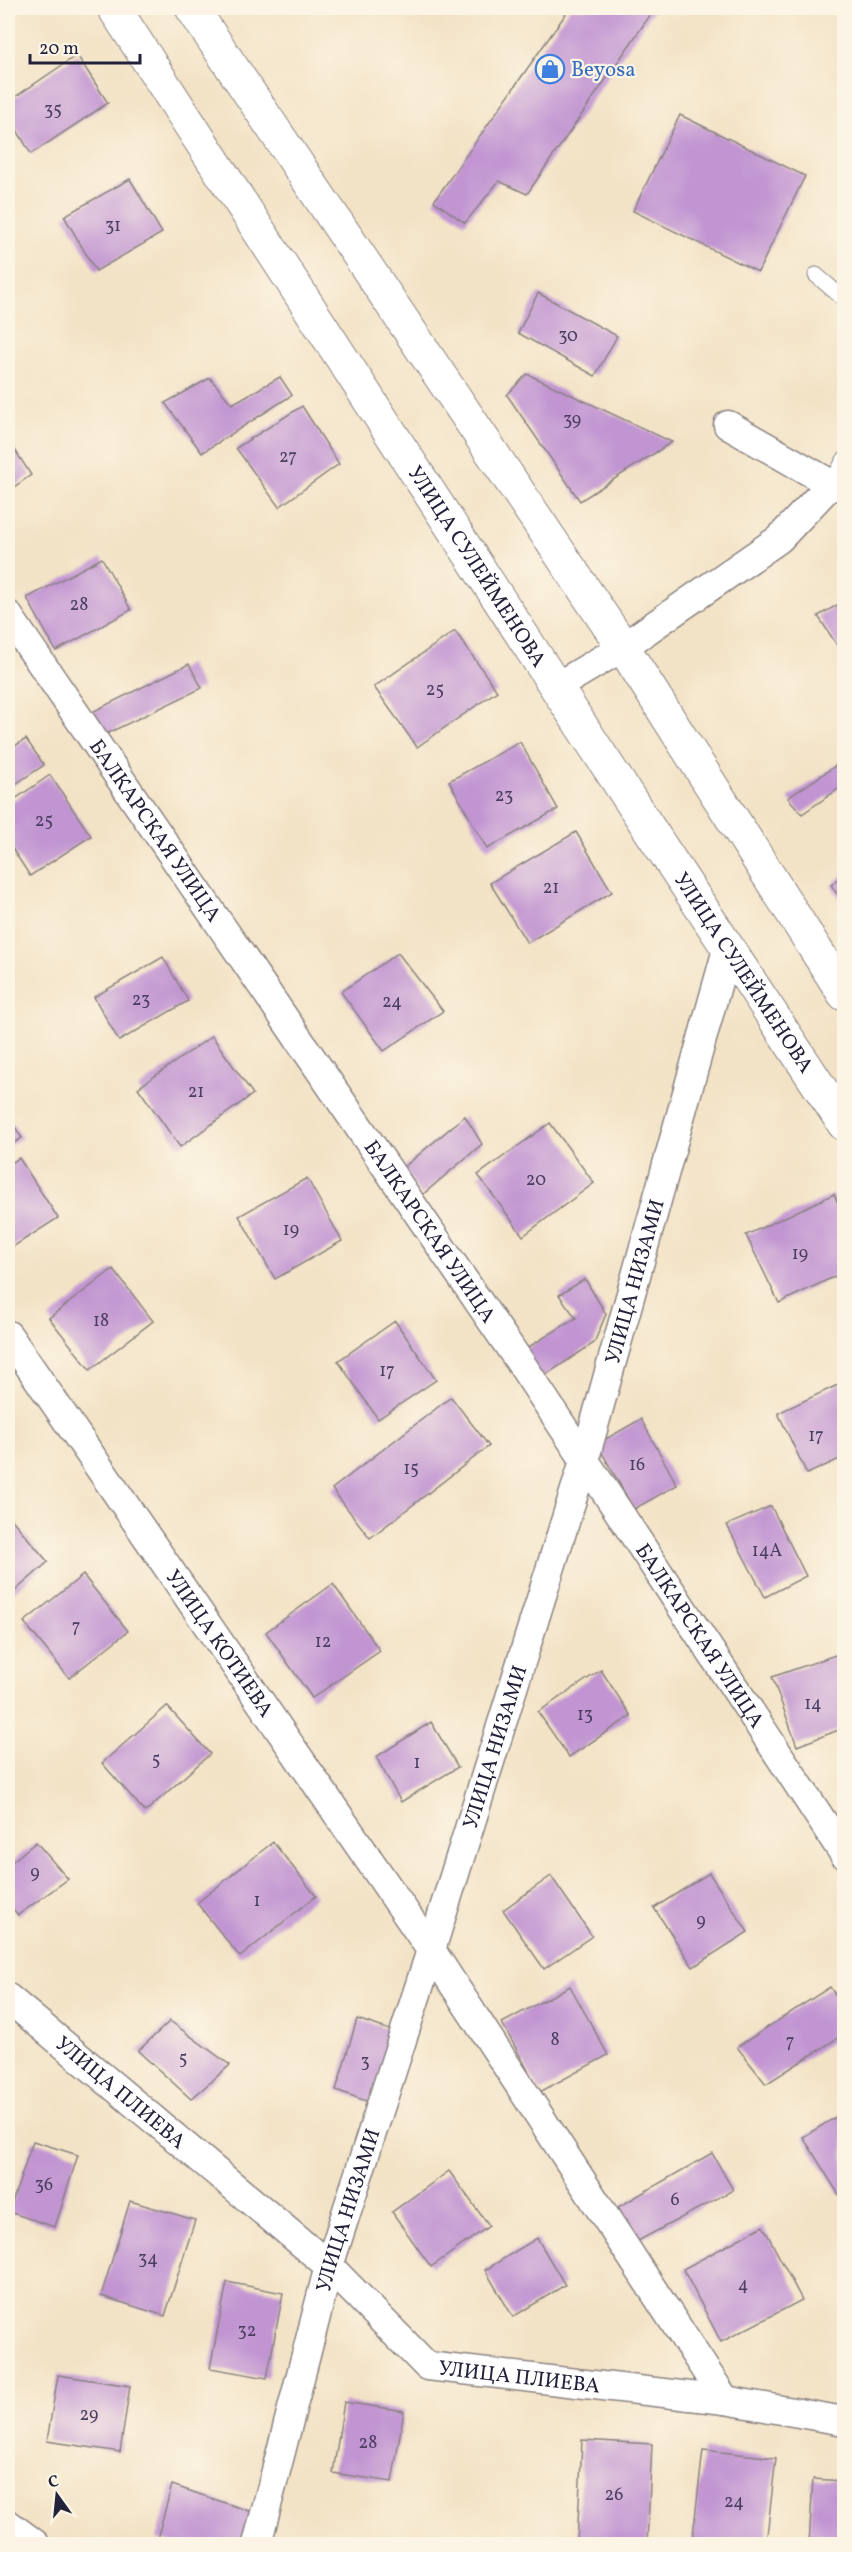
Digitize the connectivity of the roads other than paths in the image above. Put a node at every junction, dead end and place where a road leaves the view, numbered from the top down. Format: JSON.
{"nodes":[{"id":1,"x":114,"y":8,"type":"edge"},
{"id":2,"x":192,"y":8,"type":"edge"},
{"id":3,"x":816,"y":275,"type":"dead end"},
{"id":4,"x":844,"y":298,"type":"edge"},
{"id":5,"x":728,"y":425,"type":"dead end"},
{"id":6,"x":840,"y":477,"type":"edge"},
{"id":7,"x":8,"y":615,"type":"edge"},
{"id":8,"x":623,"y":647,"type":"junction"},
{"id":9,"x":556,"y":687,"type":"junction"},
{"id":10,"x":729,"y":946,"type":"junction"},
{"id":11,"x":844,"y":994,"type":"edge"},
{"id":12,"x":844,"y":1124,"type":"edge"},
{"id":13,"x":8,"y":1335,"type":"edge"},
{"id":14,"x":585,"y":1458,"type":"junction"},
{"id":15,"x":844,"y":1854,"type":"edge"},
{"id":16,"x":431,"y":1950,"type":"junction"},
{"id":17,"x":8,"y":1998,"type":"edge"},
{"id":18,"x":329,"y":2266,"type":"junction"},
{"id":19,"x":725,"y":2400,"type":"junction"},
{"id":20,"x":844,"y":2421,"type":"edge"},
{"id":21,"x":8,"y":2524,"type":"edge"},
{"id":22,"x":35,"y":2544,"type":"edge"},
{"id":23,"x":257,"y":2544,"type":"edge"}],
"edges":[{"from":1,"to":9,"type":"main road","name":"УЛИЦА СУЛЕЙМЕНОВА"},
{"from":2,"to":8,"type":"main road"},
{"from":3,"to":4,"type":"lane"},
{"from":5,"to":6,"type":"street"},
{"from":6,"to":8,"type":"street"},
{"from":7,"to":14,"type":"street","name":"БАЛКАРСКАЯ УЛИЦА"},
{"from":8,"to":9,"type":"street"},
{"from":8,"to":11,"type":"main road"},
{"from":9,"to":10,"type":"main road","name":"УЛИЦА СУЛЕЙМЕНОВА"},
{"from":10,"to":12,"type":"main road","name":"УЛИЦА СУЛЕЙМЕНОВА"},
{"from":10,"to":14,"type":"street","name":"УЛИЦА НИЗАМИ"},
{"from":13,"to":16,"type":"street","name":"УЛИЦА КОТИЕВА"},
{"from":14,"to":15,"type":"street","name":"БАЛКАРСКАЯ УЛИЦА"},
{"from":14,"to":16,"type":"street","name":"УЛИЦА НИЗАМИ"},
{"from":16,"to":18,"type":"street","name":"УЛИЦА НИЗАМИ"},
{"from":16,"to":19,"type":"street","name":"УЛИЦА КОТИЕВА"},
{"from":17,"to":18,"type":"street","name":"УЛИЦА ПЛИЕВА"},
{"from":18,"to":19,"type":"street","name":"УЛИЦА ПЛИЕВА"},
{"from":18,"to":23,"type":"street","name":"УЛИЦА НИЗАМИ"},
{"from":19,"to":20,"type":"street","name":"УЛИЦА ПЛИЕВА"},
{"from":21,"to":22,"type":"street"}]}
